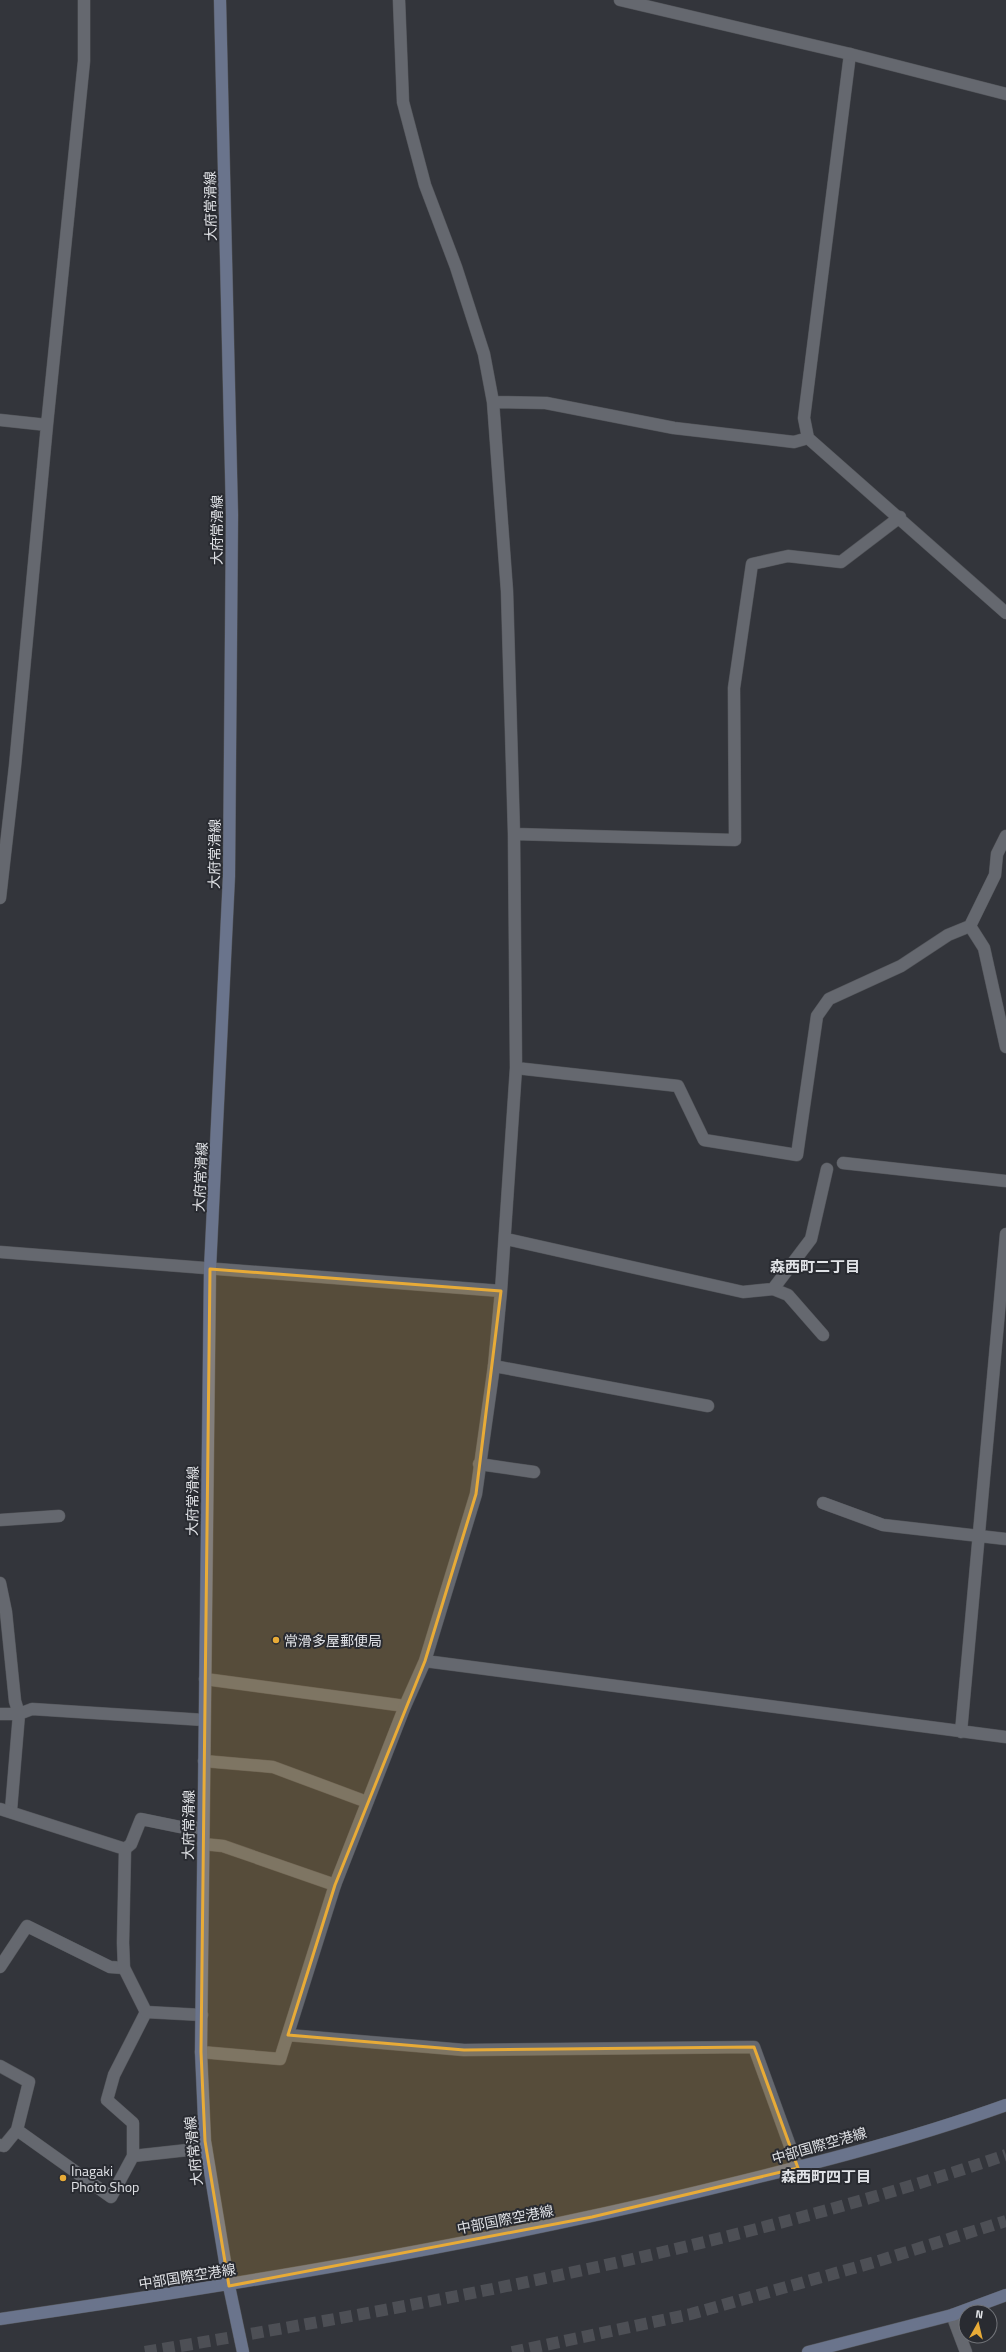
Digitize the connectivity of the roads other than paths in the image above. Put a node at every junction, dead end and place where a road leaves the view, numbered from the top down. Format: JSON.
{"nodes":[{"id":1,"x":84,"y":0,"type":"edge"},
{"id":2,"x":220,"y":0,"type":"edge"},
{"id":3,"x":399,"y":0,"type":"edge"},
{"id":4,"x":620,"y":0,"type":"edge"},
{"id":5,"x":850,"y":54,"type":"junction"},
{"id":6,"x":1006,"y":94,"type":"edge"},
{"id":7,"x":493,"y":402,"type":"junction"},
{"id":8,"x":0,"y":420,"type":"edge"},
{"id":9,"x":47,"y":425,"type":"junction"},
{"id":10,"x":808,"y":438,"type":"junction"},
{"id":11,"x":900,"y":517,"type":"junction"},
{"id":12,"x":1006,"y":613,"type":"edge"},
{"id":13,"x":514,"y":834,"type":"junction"},
{"id":14,"x":1006,"y":836,"type":"edge"},
{"id":15,"x":0,"y":898,"type":"edge"},
{"id":16,"x":970,"y":926,"type":"junction"},
{"id":17,"x":1006,"y":1047,"type":"edge"},
{"id":18,"x":516,"y":1068,"type":"junction"},
{"id":19,"x":843,"y":1163,"type":"dead end"},
{"id":20,"x":827,"y":1169,"type":"dead end"},
{"id":21,"x":1006,"y":1181,"type":"edge"},
{"id":22,"x":1006,"y":1234,"type":"edge"},
{"id":23,"x":506,"y":1239,"type":"junction"},
{"id":24,"x":0,"y":1252,"type":"edge"},
{"id":25,"x":210,"y":1269,"type":"junction"},
{"id":26,"x":772,"y":1290,"type":"junction"},
{"id":27,"x":501,"y":1291,"type":"junction"},
{"id":28,"x":823,"y":1335,"type":"dead end"},
{"id":29,"x":1002,"y":1338,"type":"edge"},
{"id":30,"x":494,"y":1366,"type":"junction"},
{"id":31,"x":708,"y":1406,"type":"dead end"},
{"id":32,"x":480,"y":1464,"type":"junction"},
{"id":33,"x":534,"y":1472,"type":"dead end"},
{"id":34,"x":822,"y":1503,"type":"dead end"},
{"id":35,"x":59,"y":1516,"type":"dead end"},
{"id":36,"x":0,"y":1520,"type":"edge"},
{"id":37,"x":979,"y":1537,"type":"junction"},
{"id":38,"x":1006,"y":1539,"type":"edge"},
{"id":39,"x":0,"y":1583,"type":"edge"},
{"id":40,"x":3,"y":1612,"type":"edge"},
{"id":41,"x":425,"y":1661,"type":"junction"},
{"id":42,"x":205,"y":1679,"type":"junction"},
{"id":43,"x":405,"y":1706,"type":"junction"},
{"id":44,"x":0,"y":1714,"type":"edge"},
{"id":45,"x":19,"y":1714,"type":"junction"},
{"id":46,"x":204,"y":1720,"type":"junction"},
{"id":47,"x":961,"y":1732,"type":"junction"},
{"id":48,"x":1006,"y":1737,"type":"edge"},
{"id":49,"x":204,"y":1761,"type":"junction"},
{"id":50,"x":367,"y":1802,"type":"junction"},
{"id":51,"x":6,"y":1810,"type":"edge"},
{"id":52,"x":203,"y":1828,"type":"junction"},
{"id":53,"x":203,"y":1844,"type":"junction"},
{"id":54,"x":126,"y":1849,"type":"junction"},
{"id":55,"x":335,"y":1885,"type":"junction"},
{"id":56,"x":0,"y":1967,"type":"edge"},
{"id":57,"x":124,"y":1968,"type":"junction"},
{"id":58,"x":146,"y":2012,"type":"junction"},
{"id":59,"x":202,"y":2016,"type":"junction"},
{"id":60,"x":288,"y":2035,"type":"junction"},
{"id":61,"x":201,"y":2052,"type":"junction"},
{"id":62,"x":0,"y":2066,"type":"edge"},
{"id":63,"x":1006,"y":2104,"type":"edge"},
{"id":64,"x":17,"y":2130,"type":"junction"},
{"id":65,"x":0,"y":2145,"type":"edge"},
{"id":66,"x":206,"y":2148,"type":"junction"},
{"id":67,"x":133,"y":2156,"type":"junction"},
{"id":68,"x":798,"y":2168,"type":"junction"},
{"id":69,"x":229,"y":2286,"type":"junction"},
{"id":70,"x":1006,"y":2295,"type":"edge"},
{"id":71,"x":952,"y":2315,"type":"junction"},
{"id":72,"x":0,"y":2319,"type":"edge"},
{"id":73,"x":243,"y":2352,"type":"edge"},
{"id":74,"x":808,"y":2352,"type":"edge"},
{"id":75,"x":966,"y":2352,"type":"edge"}],
"edges":[{"from":1,"to":9,"type":"street"},
{"from":2,"to":25,"type":"main road","name":"大府常滑線"},
{"from":3,"to":7,"type":"street"},
{"from":4,"to":5,"type":"street"},
{"from":5,"to":6,"type":"street"},
{"from":5,"to":10,"type":"street"},
{"from":7,"to":10,"type":"street"},
{"from":7,"to":13,"type":"street"},
{"from":8,"to":9,"type":"street"},
{"from":9,"to":15,"type":"street"},
{"from":10,"to":11,"type":"street"},
{"from":11,"to":12,"type":"street"},
{"from":11,"to":13,"type":"street"},
{"from":13,"to":18,"type":"street"},
{"from":14,"to":16,"type":"street"},
{"from":16,"to":17,"type":"street"},
{"from":16,"to":18,"type":"street"},
{"from":18,"to":23,"type":"street"},
{"from":19,"to":21,"type":"street"},
{"from":20,"to":26,"type":"street"},
{"from":22,"to":29,"type":"street"},
{"from":23,"to":26,"type":"street"},
{"from":23,"to":27,"type":"street"},
{"from":24,"to":25,"type":"street"},
{"from":25,"to":27,"type":"street"},
{"from":25,"to":42,"type":"main road","name":"大府常滑線"},
{"from":26,"to":28,"type":"street"},
{"from":27,"to":30,"type":"street"},
{"from":29,"to":37,"type":"street"},
{"from":30,"to":31,"type":"street"},
{"from":30,"to":32,"type":"street"},
{"from":32,"to":33,"type":"street"},
{"from":32,"to":41,"type":"street"},
{"from":34,"to":37,"type":"street"},
{"from":35,"to":36,"type":"street"},
{"from":37,"to":38,"type":"street"},
{"from":37,"to":47,"type":"street"},
{"from":39,"to":40,"type":"street"},
{"from":40,"to":45,"type":"street"},
{"from":41,"to":43,"type":"street"},
{"from":41,"to":47,"type":"street"},
{"from":42,"to":43,"type":"street"},
{"from":42,"to":46,"type":"main road","name":"大府常滑線"},
{"from":43,"to":50,"type":"street"},
{"from":44,"to":45,"type":"street"},
{"from":45,"to":46,"type":"street"},
{"from":45,"to":51,"type":"street"},
{"from":46,"to":49,"type":"main road","name":"大府常滑線"},
{"from":47,"to":48,"type":"street"},
{"from":49,"to":50,"type":"street"},
{"from":49,"to":52,"type":"main road","name":"大府常滑線"},
{"from":50,"to":55,"type":"street"},
{"from":51,"to":54,"type":"street"},
{"from":52,"to":53,"type":"main road","name":"大府常滑線"},
{"from":52,"to":54,"type":"street"},
{"from":53,"to":55,"type":"street"},
{"from":53,"to":59,"type":"main road","name":"大府常滑線"},
{"from":54,"to":57,"type":"street"},
{"from":55,"to":60,"type":"street"},
{"from":56,"to":57,"type":"street"},
{"from":57,"to":58,"type":"street"},
{"from":58,"to":59,"type":"street"},
{"from":58,"to":67,"type":"street"},
{"from":59,"to":61,"type":"main road","name":"大府常滑線"},
{"from":60,"to":61,"type":"street"},
{"from":60,"to":68,"type":"street"},
{"from":61,"to":66,"type":"main road","name":"大府常滑線"},
{"from":62,"to":64,"type":"street"},
{"from":63,"to":68,"type":"main road","name":"中部国際空港線"},
{"from":64,"to":65,"type":"street"},
{"from":64,"to":67,"type":"street"},
{"from":66,"to":67,"type":"street"},
{"from":66,"to":69,"type":"main road","name":"大府常滑線"},
{"from":68,"to":69,"type":"main road","name":"中部国際空港線"},
{"from":69,"to":72,"type":"main road","name":"中部国際空港線"},
{"from":69,"to":73,"type":"main road","name":"大府常滑線"},
{"from":70,"to":71,"type":"main road"},
{"from":71,"to":74,"type":"main road"},
{"from":71,"to":75,"type":"street"}]}
